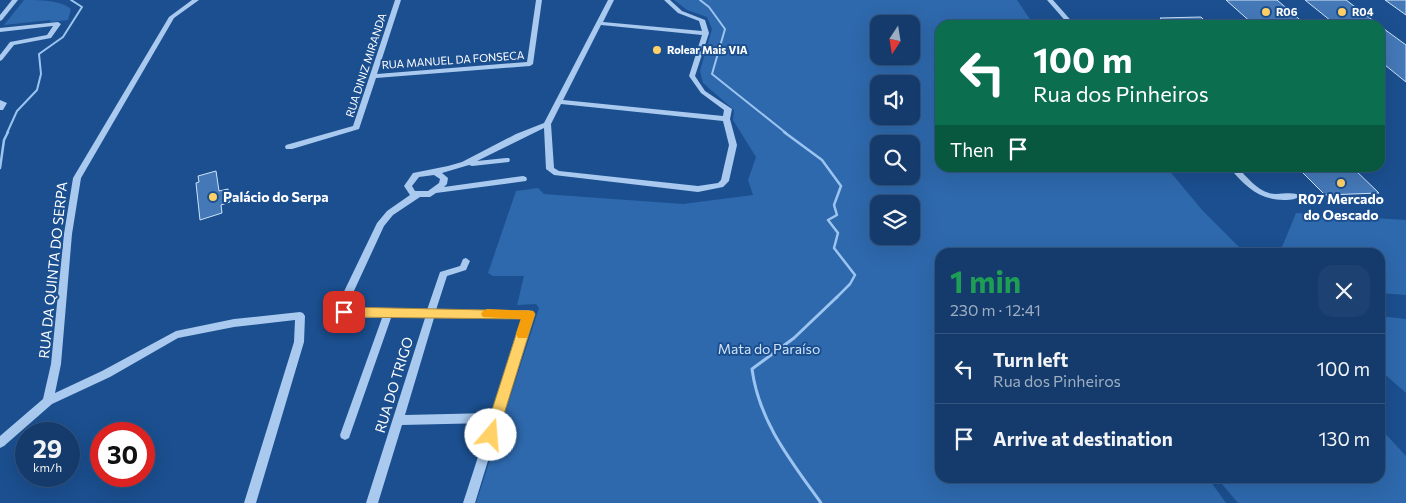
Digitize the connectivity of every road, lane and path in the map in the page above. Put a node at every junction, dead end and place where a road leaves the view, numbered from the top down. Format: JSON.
{"nodes":[{"id":1,"x":196,"y":0,"type":"edge"},
{"id":2,"x":398,"y":0,"type":"edge"},
{"id":3,"x":539,"y":0,"type":"edge"},
{"id":4,"x":611,"y":0,"type":"edge"},
{"id":5,"x":666,"y":0,"type":"edge"},
{"id":6,"x":1050,"y":0,"type":"edge"},
{"id":7,"x":13,"y":2,"type":"edge"},
{"id":8,"x":0,"y":5,"type":"edge"},
{"id":9,"x":1,"y":17,"type":"edge"},
{"id":10,"x":1068,"y":20,"type":"edge"},
{"id":11,"x":599,"y":23,"type":"junction"},
{"id":12,"x":0,"y":30,"type":"edge"},
{"id":13,"x":706,"y":33,"type":"junction"},
{"id":14,"x":0,"y":59,"type":"edge"},
{"id":15,"x":373,"y":76,"type":"junction"},
{"id":16,"x":0,"y":102,"type":"edge"},
{"id":17,"x":559,"y":102,"type":"junction"},
{"id":18,"x":0,"y":108,"type":"edge"},
{"id":19,"x":726,"y":119,"type":"junction"},
{"id":20,"x":547,"y":124,"type":"junction"},
{"id":21,"x":289,"y":147,"type":"dead end"},
{"id":22,"x":506,"y":160,"type":"dead end"},
{"id":23,"x":465,"y":165,"type":"junction"},
{"id":24,"x":434,"y":172,"type":"junction"},
{"id":25,"x":1237,"y":172,"type":"edge"},
{"id":26,"x":523,"y":179,"type":"dead end"},
{"id":27,"x":436,"y":191,"type":"junction"},
{"id":28,"x":418,"y":194,"type":"junction"},
{"id":29,"x":1296,"y":196,"type":"dead end"},
{"id":30,"x":466,"y":260,"type":"dead end"},
{"id":31,"x":388,"y":314,"type":"junction"},
{"id":32,"x":430,"y":314,"type":"junction"},
{"id":33,"x":48,"y":401,"type":"junction"},
{"id":34,"x":496,"y":418,"type":"junction"},
{"id":35,"x":397,"y":420,"type":"junction"},
{"id":36,"x":345,"y":435,"type":"dead end"},
{"id":37,"x":0,"y":443,"type":"edge"},
{"id":38,"x":250,"y":503,"type":"edge"},
{"id":39,"x":372,"y":503,"type":"edge"},
{"id":40,"x":469,"y":503,"type":"edge"}],
"edges":[{"from":1,"to":33,"type":"street","name":"RUA DA QUINTA DO SERPA"},
{"from":2,"to":15,"type":"street","name":"RUA DINIZ MIRANDA"},
{"from":3,"to":15,"type":"street","name":"RUA MANUEL DA FONSECA"},
{"from":4,"to":11,"type":"street"},
{"from":5,"to":13,"type":"street"},
{"from":6,"to":10,"type":"street"},
{"from":7,"to":8,"type":"street"},
{"from":7,"to":9,"type":"street"},
{"from":11,"to":13,"type":"street"},
{"from":11,"to":17,"type":"street"},
{"from":12,"to":14,"type":"street"},
{"from":13,"to":19,"type":"street"},
{"from":15,"to":21,"type":"street","name":"RUA DINIZ MIRANDA"},
{"from":16,"to":18,"type":"street"},
{"from":17,"to":19,"type":"street"},
{"from":17,"to":20,"type":"street"},
{"from":19,"to":20,"type":"street"},
{"from":20,"to":23,"type":"street"},
{"from":22,"to":23,"type":"street"},
{"from":23,"to":24,"type":"street"},
{"from":24,"to":27,"type":"street"},
{"from":24,"to":28,"type":"street"},
{"from":25,"to":29,"type":"street"},
{"from":26,"to":27,"type":"street"},
{"from":27,"to":28,"type":"street"},
{"from":28,"to":31,"type":"street"},
{"from":30,"to":32,"type":"street","name":"RUA DO TRIGO"},
{"from":31,"to":32,"type":"street"},
{"from":31,"to":36,"type":"street"},
{"from":32,"to":34,"type":"street"},
{"from":32,"to":35,"type":"street","name":"RUA DO TRIGO"},
{"from":33,"to":37,"type":"street"},
{"from":33,"to":38,"type":"street"},
{"from":34,"to":35,"type":"street"},
{"from":34,"to":40,"type":"street"},
{"from":35,"to":39,"type":"street","name":"RUA DO TRIGO"}]}
